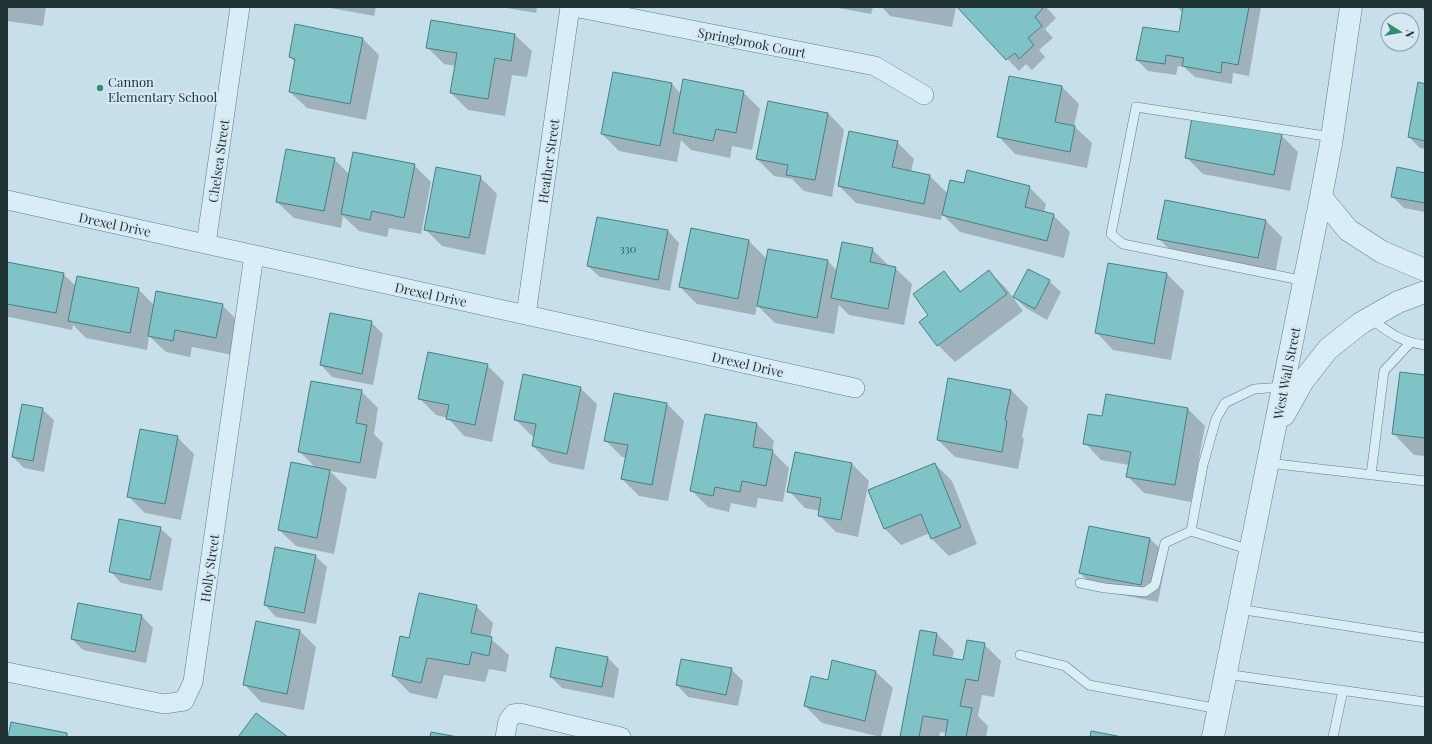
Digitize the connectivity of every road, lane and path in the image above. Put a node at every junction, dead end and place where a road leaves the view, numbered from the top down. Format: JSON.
{"nodes":[{"id":1,"x":240,"y":7,"type":"edge"},
{"id":2,"x":570,"y":7,"type":"edge"},
{"id":3,"x":574,"y":7,"type":"edge"},
{"id":4,"x":1351,"y":7,"type":"edge"},
{"id":5,"x":924,"y":95,"type":"dead end"},
{"id":6,"x":1332,"y":137,"type":"junction"},
{"id":7,"x":1321,"y":197,"type":"junction"},
{"id":8,"x":7,"y":200,"type":"edge"},
{"id":9,"x":206,"y":244,"type":"junction"},
{"id":10,"x":254,"y":254,"type":"junction"},
{"id":11,"x":1425,"y":270,"type":"edge"},
{"id":12,"x":1305,"y":280,"type":"junction"},
{"id":13,"x":1425,"y":292,"type":"edge"},
{"id":14,"x":526,"y":315,"type":"junction"},
{"id":15,"x":1370,"y":318,"type":"junction"},
{"id":16,"x":1410,"y":343,"type":"junction"},
{"id":17,"x":1425,"y":345,"type":"edge"},
{"id":18,"x":1283,"y":387,"type":"junction"},
{"id":19,"x":855,"y":388,"type":"dead end"},
{"id":20,"x":1274,"y":434,"type":"junction"},
{"id":21,"x":1268,"y":463,"type":"junction"},
{"id":22,"x":1371,"y":475,"type":"junction"},
{"id":23,"x":1425,"y":481,"type":"edge"},
{"id":24,"x":1191,"y":530,"type":"junction"},
{"id":25,"x":1250,"y":550,"type":"junction"},
{"id":26,"x":1080,"y":584,"type":"dead end"},
{"id":27,"x":1238,"y":609,"type":"junction"},
{"id":28,"x":1425,"y":638,"type":"edge"},
{"id":29,"x":1020,"y":655,"type":"dead end"},
{"id":30,"x":7,"y":672,"type":"edge"},
{"id":31,"x":1225,"y":674,"type":"junction"},
{"id":32,"x":1343,"y":690,"type":"junction"},
{"id":33,"x":1425,"y":702,"type":"edge"},
{"id":34,"x":1219,"y":709,"type":"junction"},
{"id":35,"x":505,"y":737,"type":"edge"},
{"id":36,"x":622,"y":737,"type":"edge"},
{"id":37,"x":1213,"y":737,"type":"edge"},
{"id":38,"x":1333,"y":737,"type":"edge"}],
"edges":[{"from":1,"to":9,"type":"street","name":"Chelsea Street"},
{"from":2,"to":14,"type":"street","name":"Heather Street"},
{"from":3,"to":5,"type":"street","name":"Springbrook Court"},
{"from":4,"to":6,"type":"street","name":"West Wall Street"},
{"from":6,"to":7,"type":"street","name":"West Wall Street"},
{"from":6,"to":12,"type":"lane"},
{"from":7,"to":11,"type":"street"},
{"from":7,"to":12,"type":"street","name":"West Wall Street"},
{"from":8,"to":9,"type":"street","name":"Drexel Drive"},
{"from":9,"to":10,"type":"street","name":"Drexel Drive"},
{"from":10,"to":14,"type":"street","name":"Drexel Drive"},
{"from":10,"to":30,"type":"street","name":"Holly Street"},
{"from":12,"to":18,"type":"street","name":"West Wall Street"},
{"from":13,"to":15,"type":"street"},
{"from":14,"to":19,"type":"street","name":"Drexel Drive"},
{"from":15,"to":16,"type":"lane"},
{"from":15,"to":20,"type":"street"},
{"from":16,"to":17,"type":"lane"},
{"from":16,"to":22,"type":"lane"},
{"from":18,"to":20,"type":"street","name":"West Wall Street"},
{"from":18,"to":24,"type":"lane"},
{"from":20,"to":21,"type":"street","name":"West Wall Street"},
{"from":21,"to":22,"type":"lane"},
{"from":21,"to":25,"type":"street","name":"West Wall Street"},
{"from":22,"to":23,"type":"lane"},
{"from":24,"to":25,"type":"lane"},
{"from":24,"to":26,"type":"lane"},
{"from":25,"to":27,"type":"street","name":"West Wall Street"},
{"from":27,"to":28,"type":"lane"},
{"from":27,"to":31,"type":"street","name":"West Wall Street"},
{"from":29,"to":34,"type":"lane"},
{"from":31,"to":32,"type":"lane"},
{"from":31,"to":34,"type":"street","name":"West Wall Street"},
{"from":32,"to":33,"type":"lane"},
{"from":32,"to":38,"type":"lane"},
{"from":34,"to":37,"type":"street","name":"West Wall Street"},
{"from":35,"to":36,"type":"street"}]}
